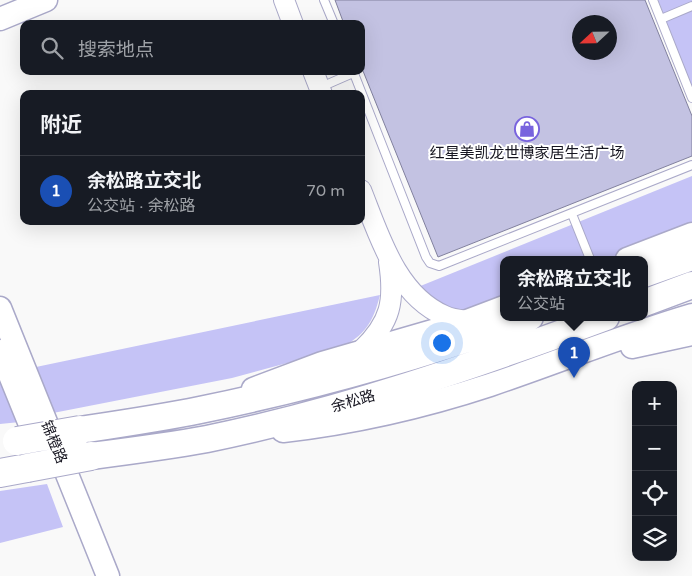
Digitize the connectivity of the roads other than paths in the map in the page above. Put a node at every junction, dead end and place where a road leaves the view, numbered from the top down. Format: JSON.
{"nodes":[{"id":1,"x":46,"y":0,"type":"edge"},
{"id":2,"x":284,"y":0,"type":"edge"},
{"id":3,"x":324,"y":0,"type":"edge"},
{"id":4,"x":653,"y":0,"type":"edge"},
{"id":5,"x":692,"y":6,"type":"edge"},
{"id":6,"x":0,"y":19,"type":"edge"},
{"id":7,"x":660,"y":19,"type":"junction"},
{"id":8,"x":292,"y":20,"type":"edge"},
{"id":9,"x":332,"y":20,"type":"edge"},
{"id":10,"x":344,"y":75,"type":"edge"},
{"id":11,"x":354,"y":75,"type":"edge"},
{"id":12,"x":318,"y":84,"type":"edge"},
{"id":13,"x":360,"y":90,"type":"edge"},
{"id":14,"x":692,"y":98,"type":"edge"},
{"id":15,"x":365,"y":102,"type":"edge"},
{"id":16,"x":692,"y":165,"type":"edge"},
{"id":17,"x":365,"y":200,"type":"edge"},
{"id":18,"x":572,"y":214,"type":"junction"},
{"id":19,"x":692,"y":234,"type":"edge"},
{"id":20,"x":589,"y":256,"type":"edge"},
{"id":21,"x":635,"y":256,"type":"edge"},
{"id":22,"x":388,"y":257,"type":"junction"},
{"id":23,"x":692,"y":257,"type":"edge"},
{"id":24,"x":648,"y":273,"type":"edge"},
{"id":25,"x":692,"y":285,"type":"edge"},
{"id":26,"x":648,"y":302,"type":"edge"},
{"id":27,"x":0,"y":308,"type":"edge"},
{"id":28,"x":500,"y":309,"type":"edge"},
{"id":29,"x":692,"y":315,"type":"edge"},
{"id":30,"x":467,"y":321,"type":"junction"},
{"id":31,"x":519,"y":321,"type":"edge"},
{"id":32,"x":595,"y":321,"type":"edge"},
{"id":33,"x":692,"y":334,"type":"edge"},
{"id":34,"x":0,"y":350,"type":"edge"},
{"id":35,"x":362,"y":350,"type":"junction"},
{"id":36,"x":563,"y":360,"type":"junction"},
{"id":37,"x":200,"y":410,"type":"junction"},
{"id":38,"x":80,"y":430,"type":"joint"},
{"id":39,"x":207,"y":439,"type":"junction"},
{"id":40,"x":9,"y":442,"type":"edge"},
{"id":41,"x":91,"y":456,"type":"joint"},
{"id":42,"x":0,"y":472,"type":"edge"},
{"id":43,"x":91,"y":576,"type":"edge"},
{"id":44,"x":108,"y":576,"type":"edge"}],
"edges":[{"from":1,"to":6,"type":"main road"},
{"from":2,"to":8,"type":"street"},
{"from":3,"to":9,"type":"lane"},
{"from":4,"to":7,"type":"lane"},
{"from":5,"to":7,"type":"lane"},
{"from":7,"to":14,"type":"lane"},
{"from":10,"to":12,"type":"lane"},
{"from":11,"to":13,"type":"lane"},
{"from":15,"to":18,"type":"lane"},
{"from":16,"to":18,"type":"lane"},
{"from":17,"to":22,"type":"street"},
{"from":18,"to":20,"type":"lane"},
{"from":19,"to":21,"type":"main road"},
{"from":22,"to":30,"type":"street"},
{"from":22,"to":35,"type":"street"},
{"from":23,"to":24,"type":"highway"},
{"from":25,"to":26,"type":"highway"},
{"from":27,"to":44,"type":"main road","name":"锦橙路"},
{"from":28,"to":30,"type":"main road"},
{"from":29,"to":36,"type":"main road"},
{"from":30,"to":35,"type":"main road"},
{"from":31,"to":37,"type":"highway","name":"余松路"},
{"from":32,"to":39,"type":"highway","name":"余松路"},
{"from":33,"to":36,"type":"main road"},
{"from":34,"to":43,"type":"main road","name":"锦橙路"},
{"from":35,"to":37,"type":"main road"},
{"from":36,"to":39,"type":"main road"},
{"from":37,"to":38,"type":"highway","name":"余松路"},
{"from":38,"to":40,"type":"highway","bridge":true},
{"from":39,"to":41,"type":"highway","name":"余松路"},
{"from":41,"to":42,"type":"highway","bridge":true}]}
